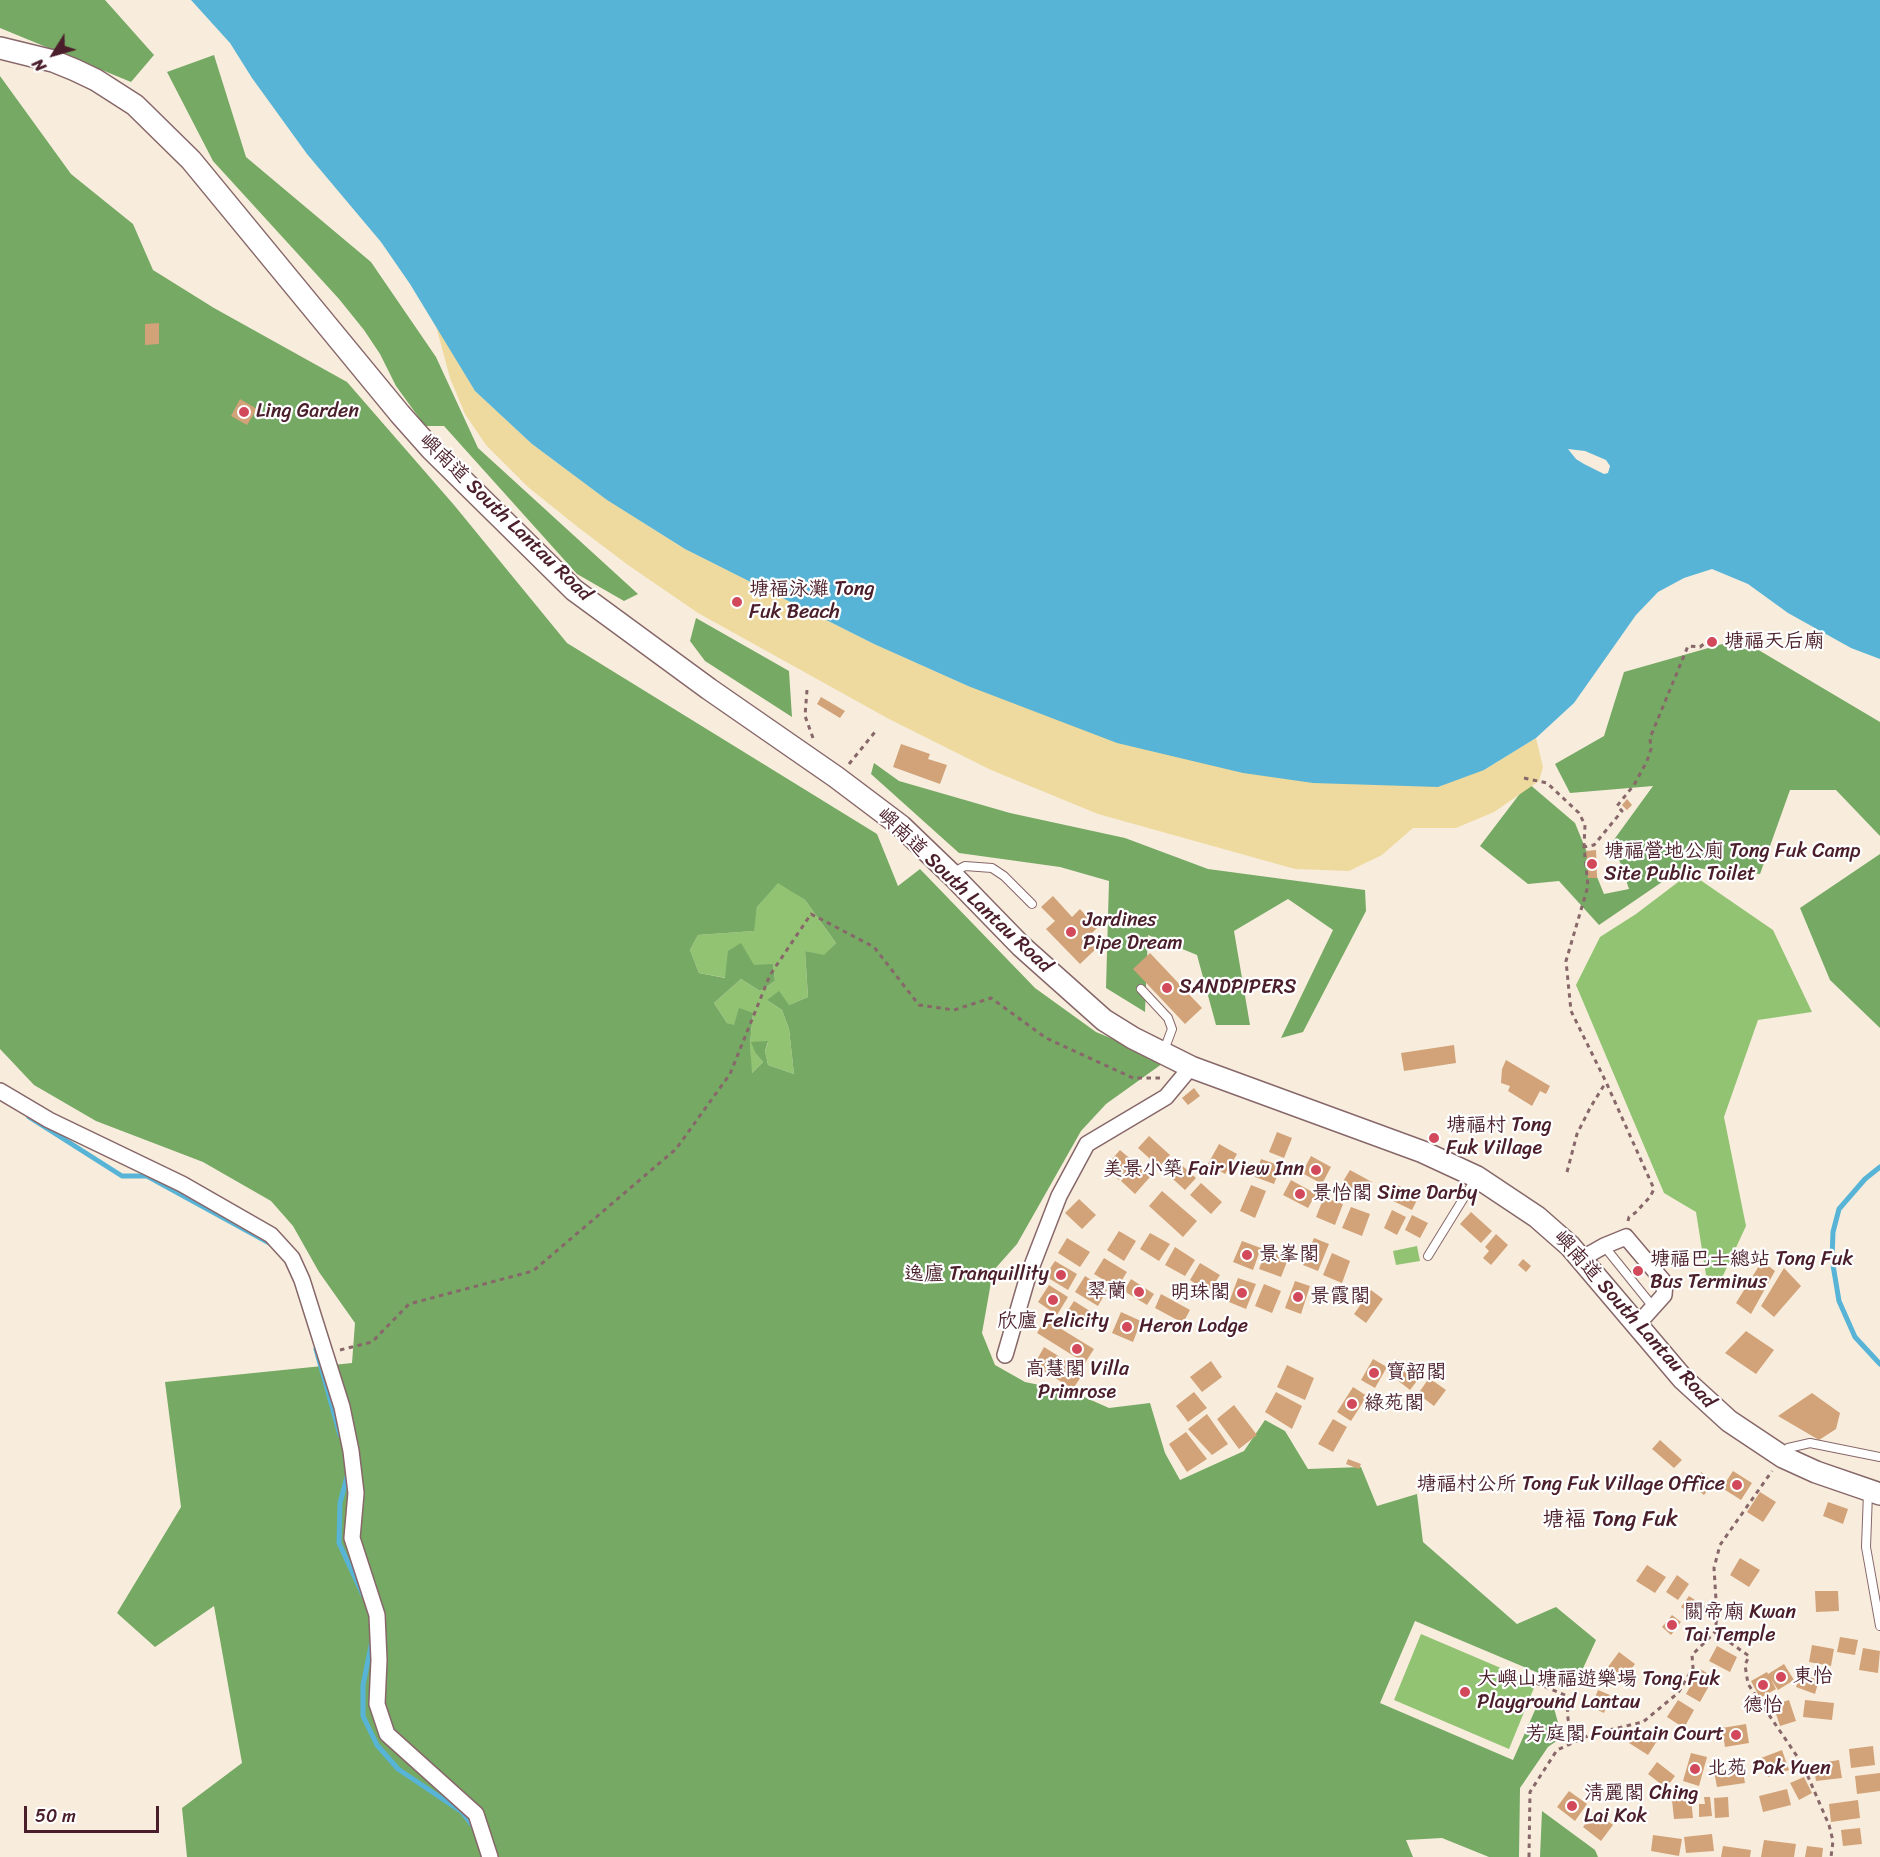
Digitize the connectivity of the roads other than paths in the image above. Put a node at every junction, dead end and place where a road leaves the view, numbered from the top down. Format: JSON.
{"nodes":[{"id":1,"x":0,"y":48,"type":"edge"},
{"id":2,"x":951,"y":874,"type":"junction"},
{"id":3,"x":1032,"y":904,"type":"dead end"},
{"id":4,"x":1141,"y":989,"type":"dead end"},
{"id":5,"x":1162,"y":1054,"type":"junction"},
{"id":6,"x":1187,"y":1073,"type":"junction"},
{"id":7,"x":0,"y":1091,"type":"edge"},
{"id":8,"x":1477,"y":1177,"type":"junction"},
{"id":9,"x":1604,"y":1246,"type":"junction"},
{"id":10,"x":1428,"y":1256,"type":"dead end"},
{"id":11,"x":1581,"y":1258,"type":"junction"},
{"id":12,"x":1654,"y":1308,"type":"junction"},
{"id":13,"x":1637,"y":1326,"type":"junction"},
{"id":14,"x":1005,"y":1355,"type":"dead end"},
{"id":15,"x":1783,"y":1457,"type":"junction"},
{"id":16,"x":1880,"y":1457,"type":"edge"},
{"id":17,"x":1874,"y":1492,"type":"edge"},
{"id":18,"x":1880,"y":1626,"type":"edge"},
{"id":19,"x":489,"y":1857,"type":"edge"}],
"edges":[{"from":1,"to":2,"type":"main road","name":"嶼南道 South Lantau Road"},
{"from":2,"to":3,"type":"lane"},
{"from":2,"to":5,"type":"main road","name":"嶼南道 South Lantau Road"},
{"from":4,"to":5,"type":"lane"},
{"from":5,"to":6,"type":"main road","name":"嶼南道 South Lantau Road"},
{"from":6,"to":8,"type":"main road","name":"嶼南道 South Lantau Road"},
{"from":6,"to":14,"type":"street"},
{"from":7,"to":19,"type":"street"},
{"from":8,"to":10,"type":"lane"},
{"from":8,"to":11,"type":"main road","name":"嶼南道 South Lantau Road"},
{"from":9,"to":11,"type":"street"},
{"from":9,"to":12,"type":"lane"},
{"from":9,"to":12,"type":"street"},
{"from":11,"to":13,"type":"main road","name":"嶼南道 South Lantau Road"},
{"from":12,"to":13,"type":"street"},
{"from":13,"to":15,"type":"main road","name":"嶼南道 South Lantau Road"},
{"from":15,"to":16,"type":"lane"},
{"from":15,"to":17,"type":"main road","name":"嶼南道 South Lantau Road"},
{"from":17,"to":18,"type":"lane"}]}
